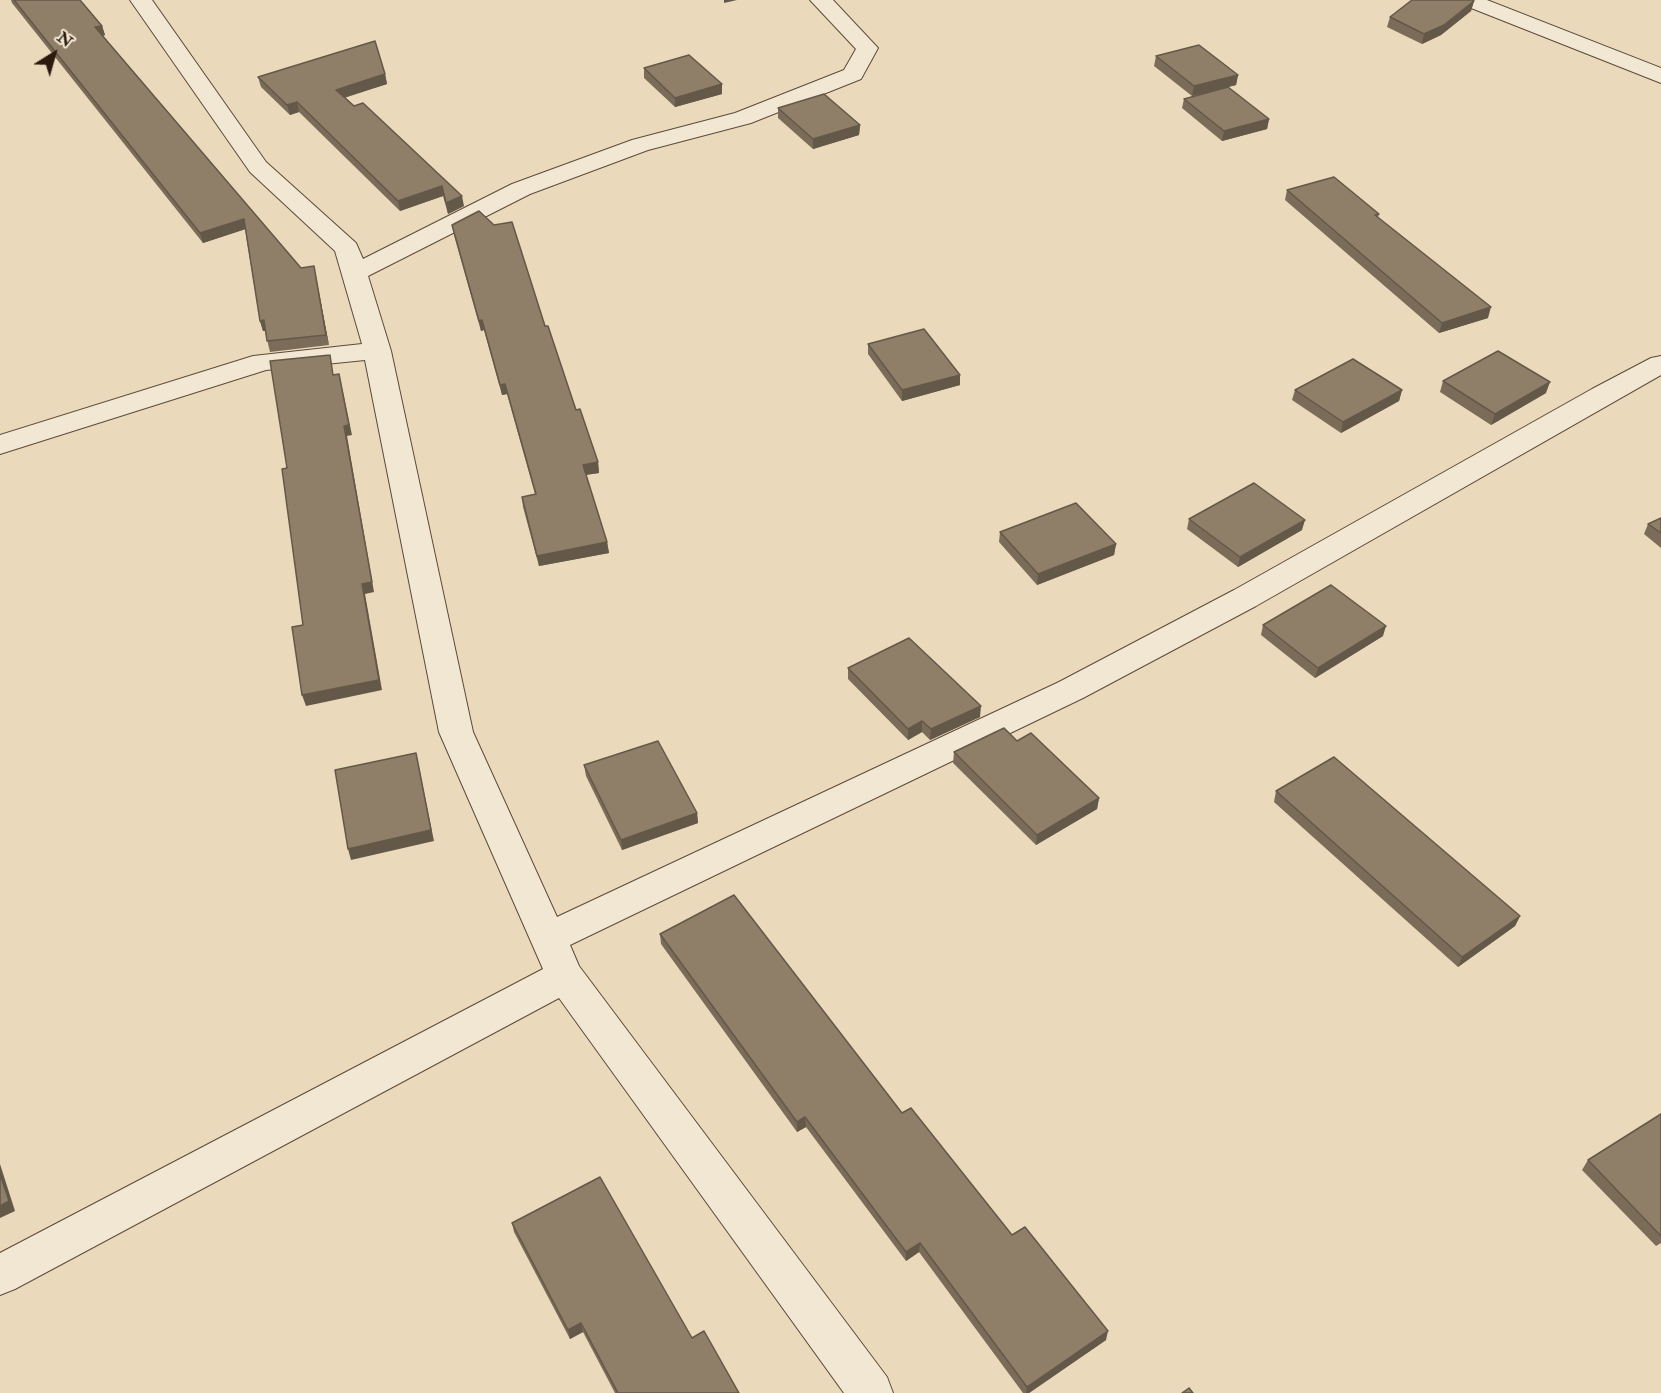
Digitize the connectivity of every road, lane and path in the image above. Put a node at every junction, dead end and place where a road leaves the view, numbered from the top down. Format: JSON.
{"nodes":[{"id":1,"x":141,"y":0,"type":"edge"},
{"id":2,"x":821,"y":0,"type":"edge"},
{"id":3,"x":1468,"y":0,"type":"edge"},
{"id":4,"x":1534,"y":0,"type":"edge"},
{"id":5,"x":1513,"y":18,"type":"junction"},
{"id":6,"x":1661,"y":76,"type":"edge"},
{"id":7,"x":354,"y":273,"type":"junction"},
{"id":8,"x":377,"y":351,"type":"junction"},
{"id":9,"x":1661,"y":364,"type":"edge"},
{"id":10,"x":0,"y":445,"type":"edge"},
{"id":11,"x":548,"y":938,"type":"junction"},
{"id":12,"x":565,"y":976,"type":"junction"},
{"id":13,"x":0,"y":1275,"type":"edge"},
{"id":14,"x":871,"y":1393,"type":"edge"}],
"edges":[{"from":1,"to":7,"type":"street"},
{"from":2,"to":7,"type":"street"},
{"from":3,"to":5,"type":"street"},
{"from":4,"to":5,"type":"street"},
{"from":5,"to":6,"type":"street"},
{"from":7,"to":8,"type":"street"},
{"from":8,"to":10,"type":"street"},
{"from":8,"to":11,"type":"street"},
{"from":9,"to":11,"type":"street"},
{"from":11,"to":12,"type":"street"},
{"from":12,"to":13,"type":"street"},
{"from":12,"to":14,"type":"street"}]}
